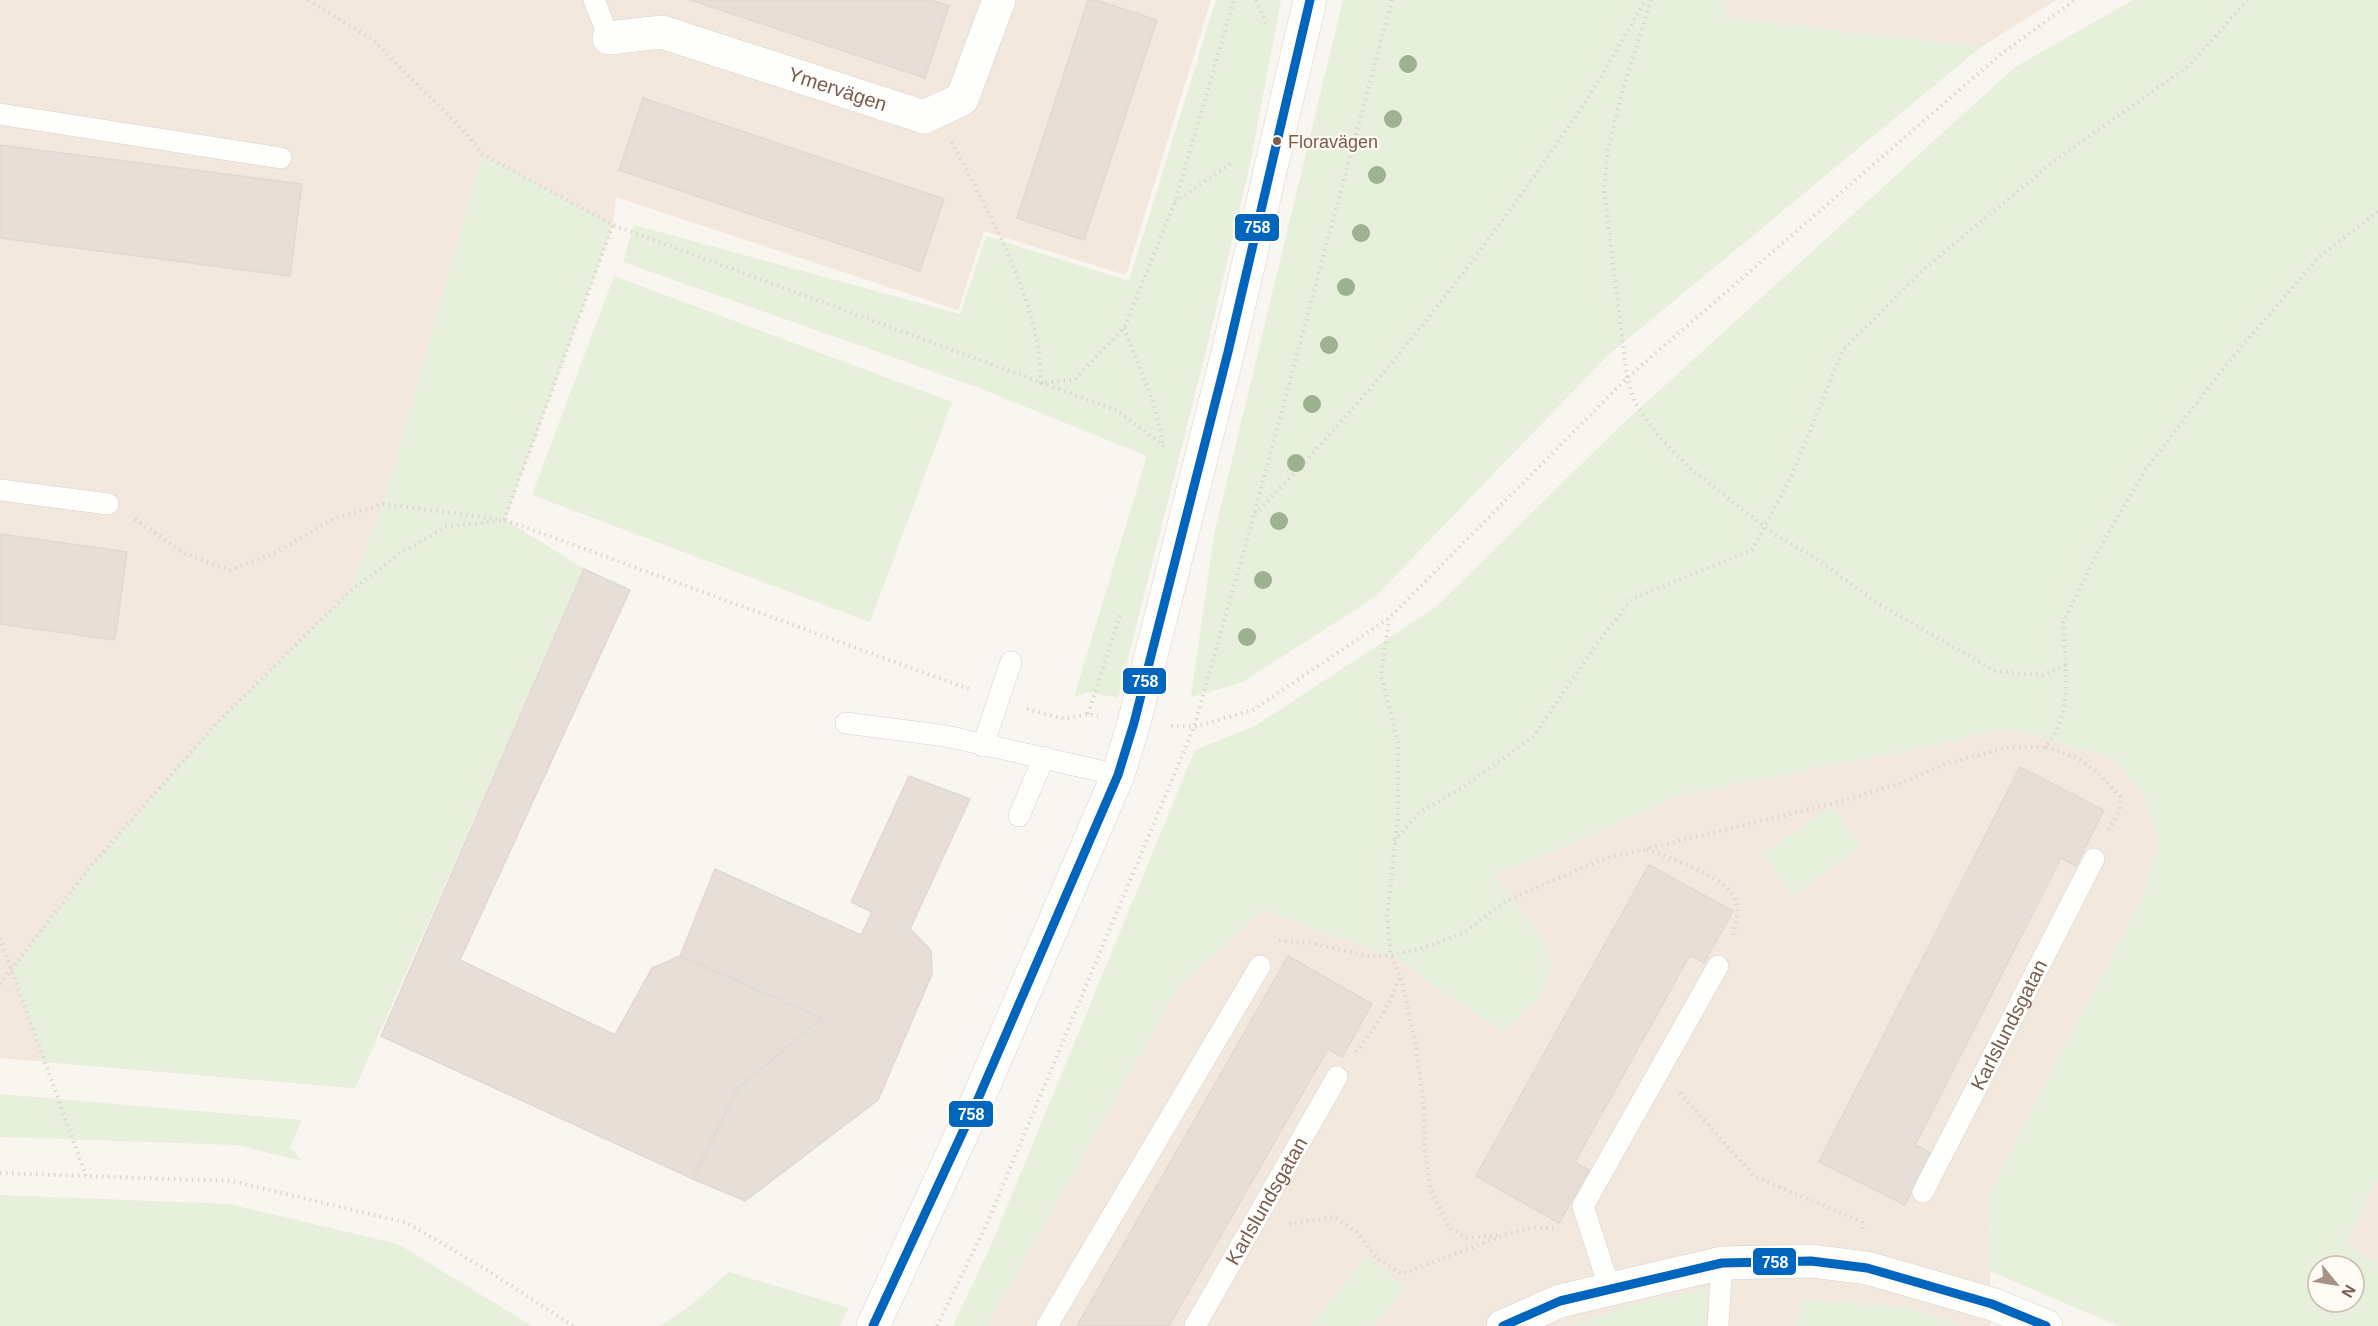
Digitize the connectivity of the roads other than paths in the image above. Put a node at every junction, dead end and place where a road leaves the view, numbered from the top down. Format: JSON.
{"nodes":[{"id":1,"x":594,"y":0,"type":"edge"},
{"id":2,"x":999,"y":0,"type":"edge"},
{"id":3,"x":1310,"y":0,"type":"edge"},
{"id":4,"x":609,"y":38,"type":"joint"},
{"id":5,"x":0,"y":114,"type":"edge"},
{"id":6,"x":281,"y":158,"type":"dead end"},
{"id":7,"x":0,"y":490,"type":"edge"},
{"id":8,"x":108,"y":504,"type":"road end"},
{"id":9,"x":1011,"y":662,"type":"dead end"},
{"id":10,"x":846,"y":723,"type":"dead end"},
{"id":11,"x":983,"y":746,"type":"junction"},
{"id":12,"x":1044,"y":757,"type":"junction"},
{"id":13,"x":1118,"y":775,"type":"junction"},
{"id":14,"x":1019,"y":816,"type":"dead end"},
{"id":15,"x":2094,"y":860,"type":"road end"},
{"id":16,"x":1260,"y":966,"type":"road end"},
{"id":17,"x":1718,"y":966,"type":"road end"},
{"id":18,"x":1337,"y":1077,"type":"road end"},
{"id":19,"x":1923,"y":1192,"type":"dead end"},
{"id":20,"x":1722,"y":1263,"type":"junction"},
{"id":21,"x":1610,"y":1290,"type":"junction"},
{"id":22,"x":873,"y":1326,"type":"edge"},
{"id":23,"x":1047,"y":1326,"type":"edge"},
{"id":24,"x":1195,"y":1326,"type":"edge"},
{"id":25,"x":1503,"y":1326,"type":"edge"},
{"id":26,"x":1718,"y":1326,"type":"edge"},
{"id":27,"x":2046,"y":1326,"type":"edge"}],
"edges":[{"from":1,"to":4,"type":"lane"},
{"from":2,"to":4,"type":"street","name":"Ymervägen"},
{"from":3,"to":13,"type":"street"},
{"from":5,"to":6,"type":"lane"},
{"from":7,"to":8,"type":"lane"},
{"from":9,"to":11,"type":"lane"},
{"from":10,"to":11,"type":"lane"},
{"from":11,"to":12,"type":"lane"},
{"from":12,"to":13,"type":"lane"},
{"from":12,"to":14,"type":"lane"},
{"from":13,"to":22,"type":"street"},
{"from":15,"to":19,"type":"lane","name":"Karlslundsgatan"},
{"from":16,"to":23,"type":"lane"},
{"from":17,"to":21,"type":"lane"},
{"from":18,"to":24,"type":"lane","name":"Karlslundsgatan"},
{"from":20,"to":21,"type":"street"},
{"from":20,"to":26,"type":"lane"},
{"from":20,"to":27,"type":"street"},
{"from":21,"to":25,"type":"street"}]}
